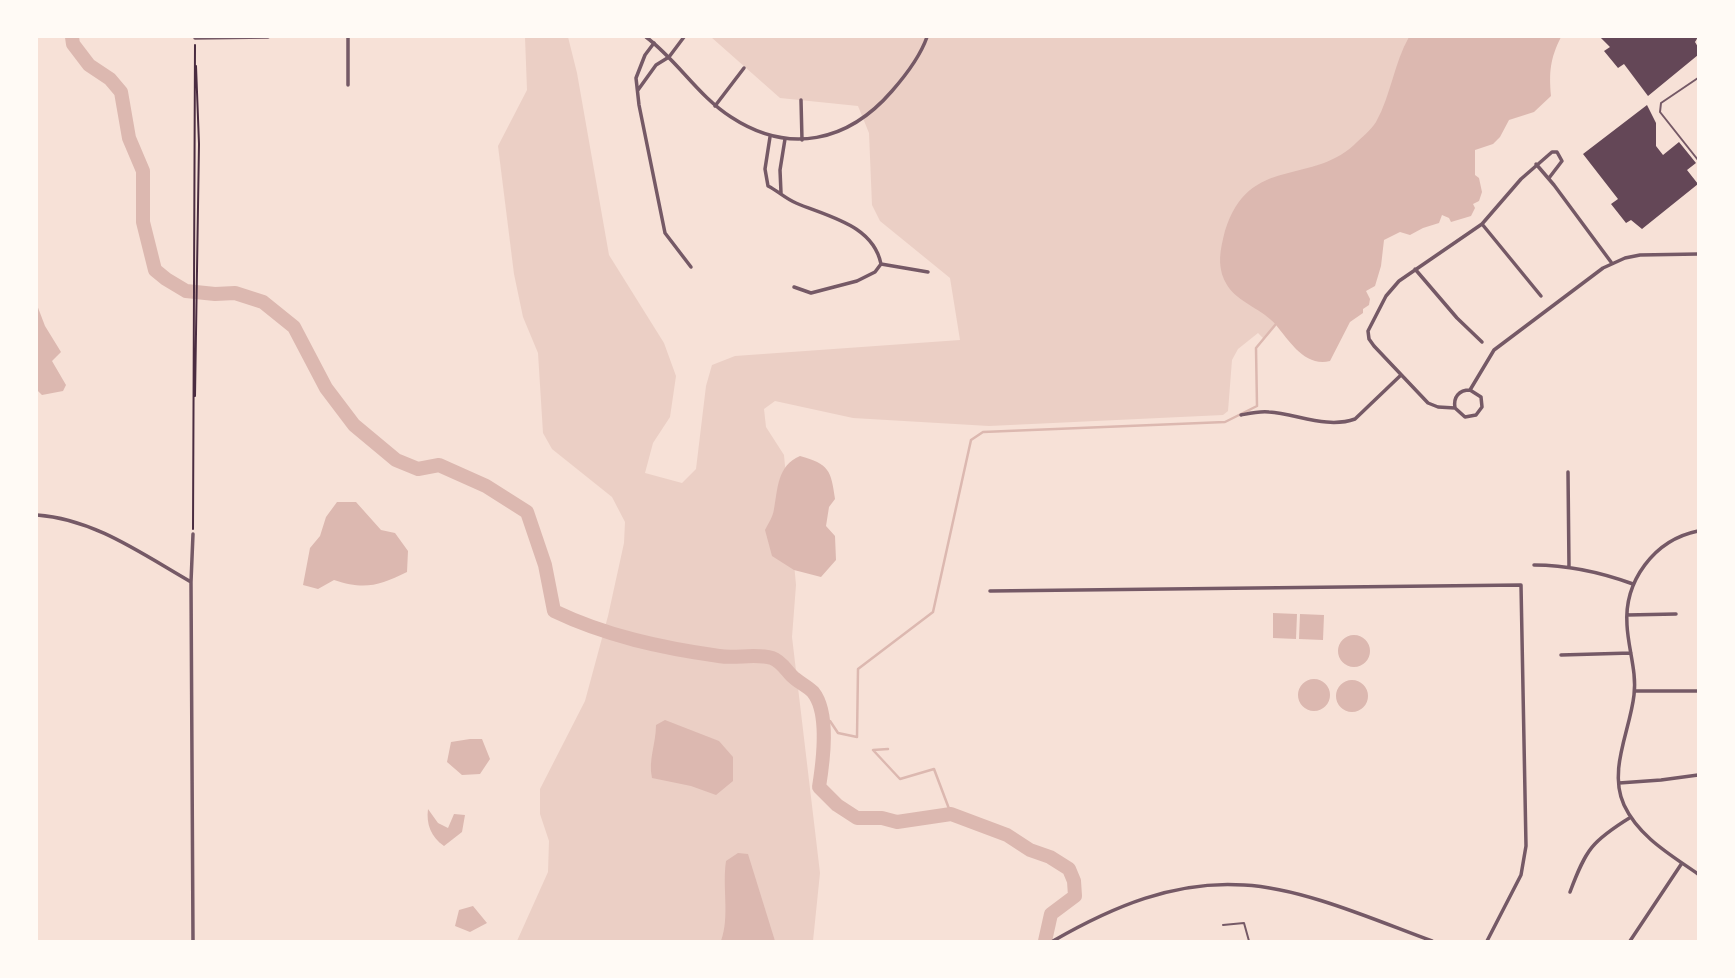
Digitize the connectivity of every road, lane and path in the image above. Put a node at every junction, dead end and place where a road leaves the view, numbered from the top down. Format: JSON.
{"nodes":[{"id":1,"x":268,"y":37,"type":"edge"},
{"id":2,"x":348,"y":37,"type":"edge"},
{"id":3,"x":646,"y":37,"type":"edge"},
{"id":4,"x":684,"y":37,"type":"edge"},
{"id":5,"x":927,"y":37,"type":"edge"},
{"id":6,"x":195,"y":38,"type":"joint"},
{"id":7,"x":654,"y":43,"type":"junction"},
{"id":8,"x":668,"y":57,"type":"junction"},
{"id":9,"x":744,"y":68,"type":"dead end"},
{"id":10,"x":1698,"y":78,"type":"edge"},
{"id":11,"x":348,"y":85,"type":"dead end"},
{"id":12,"x":637,"y":92,"type":"junction"},
{"id":13,"x":801,"y":100,"type":"dead end"},
{"id":14,"x":715,"y":106,"type":"junction"},
{"id":15,"x":770,"y":137,"type":"junction"},
{"id":16,"x":785,"y":139,"type":"junction"},
{"id":17,"x":802,"y":140,"type":"junction"},
{"id":18,"x":1698,"y":160,"type":"edge"},
{"id":19,"x":1536,"y":164,"type":"junction"},
{"id":20,"x":1549,"y":178,"type":"junction"},
{"id":21,"x":781,"y":193,"type":"junction"},
{"id":22,"x":1482,"y":224,"type":"junction"},
{"id":23,"x":1698,"y":254,"type":"edge"},
{"id":24,"x":1611,"y":263,"type":"junction"},
{"id":25,"x":881,"y":264,"type":"junction"},
{"id":26,"x":691,"y":267,"type":"dead end"},
{"id":27,"x":1415,"y":269,"type":"junction"},
{"id":28,"x":928,"y":272,"type":"dead end"},
{"id":29,"x":794,"y":287,"type":"dead end"},
{"id":30,"x":1541,"y":296,"type":"dead end"},
{"id":31,"x":1482,"y":342,"type":"dead end"},
{"id":32,"x":1401,"y":375,"type":"junction"},
{"id":33,"x":1470,"y":390,"type":"junction"},
{"id":34,"x":1455,"y":408,"type":"junction"},
{"id":35,"x":1241,"y":415,"type":"dead end"},
{"id":36,"x":1568,"y":472,"type":"dead end"},
{"id":37,"x":37,"y":515,"type":"edge"},
{"id":38,"x":1698,"y":531,"type":"edge"},
{"id":39,"x":193,"y":534,"type":"joint"},
{"id":40,"x":1534,"y":565,"type":"dead end"},
{"id":41,"x":1569,"y":567,"type":"junction"},
{"id":42,"x":191,"y":582,"type":"junction"},
{"id":43,"x":1633,"y":584,"type":"junction"},
{"id":44,"x":990,"y":591,"type":"dead end"},
{"id":45,"x":1676,"y":614,"type":"dead end"},
{"id":46,"x":1627,"y":615,"type":"junction"},
{"id":47,"x":1631,"y":653,"type":"junction"},
{"id":48,"x":1561,"y":655,"type":"dead end"},
{"id":49,"x":1634,"y":691,"type":"junction"},
{"id":50,"x":1698,"y":691,"type":"edge"},
{"id":51,"x":1698,"y":775,"type":"edge"},
{"id":52,"x":1619,"y":783,"type":"junction"},
{"id":53,"x":1631,"y":817,"type":"junction"},
{"id":54,"x":1682,"y":863,"type":"junction"},
{"id":55,"x":1698,"y":874,"type":"edge"},
{"id":56,"x":1570,"y":891,"type":"dead end"},
{"id":57,"x":1223,"y":925,"type":"dead end"},
{"id":58,"x":193,"y":941,"type":"edge"},
{"id":59,"x":1053,"y":941,"type":"edge"},
{"id":60,"x":1249,"y":941,"type":"edge"},
{"id":61,"x":1432,"y":941,"type":"edge"},
{"id":62,"x":1487,"y":941,"type":"edge"},
{"id":63,"x":1630,"y":941,"type":"edge"}],
"edges":[{"from":1,"to":6,"type":"street"},
{"from":2,"to":11,"type":"street"},
{"from":3,"to":7,"type":"street"},
{"from":4,"to":8,"type":"street"},
{"from":5,"to":17,"type":"street"},
{"from":6,"to":39,"type":"path"},
{"from":7,"to":8,"type":"street"},
{"from":7,"to":12,"type":"street"},
{"from":8,"to":12,"type":"street"},
{"from":8,"to":14,"type":"street"},
{"from":9,"to":14,"type":"street"},
{"from":10,"to":18,"type":"lane"},
{"from":12,"to":26,"type":"street"},
{"from":13,"to":17,"type":"street"},
{"from":14,"to":15,"type":"street"},
{"from":15,"to":16,"type":"street"},
{"from":15,"to":21,"type":"street"},
{"from":16,"to":17,"type":"street"},
{"from":16,"to":21,"type":"street"},
{"from":19,"to":20,"type":"street"},
{"from":19,"to":20,"type":"street"},
{"from":19,"to":22,"type":"street"},
{"from":20,"to":24,"type":"street"},
{"from":21,"to":25,"type":"street"},
{"from":22,"to":27,"type":"street"},
{"from":22,"to":30,"type":"street"},
{"from":23,"to":24,"type":"street"},
{"from":24,"to":33,"type":"street"},
{"from":25,"to":28,"type":"street"},
{"from":25,"to":29,"type":"street"},
{"from":27,"to":31,"type":"street"},
{"from":27,"to":32,"type":"street"},
{"from":32,"to":34,"type":"street"},
{"from":32,"to":35,"type":"street"},
{"from":33,"to":34,"type":"street"},
{"from":33,"to":34,"type":"street"},
{"from":36,"to":41,"type":"street"},
{"from":37,"to":42,"type":"street"},
{"from":38,"to":43,"type":"street"},
{"from":39,"to":42,"type":"street"},
{"from":40,"to":41,"type":"street"},
{"from":41,"to":43,"type":"street"},
{"from":42,"to":58,"type":"street"},
{"from":43,"to":46,"type":"street"},
{"from":44,"to":62,"type":"street"},
{"from":45,"to":46,"type":"street"},
{"from":46,"to":47,"type":"street"},
{"from":47,"to":48,"type":"street"},
{"from":47,"to":49,"type":"street"},
{"from":49,"to":50,"type":"street"},
{"from":49,"to":52,"type":"street"},
{"from":51,"to":52,"type":"street"},
{"from":52,"to":53,"type":"street"},
{"from":53,"to":54,"type":"street"},
{"from":53,"to":56,"type":"street"},
{"from":54,"to":55,"type":"street"},
{"from":54,"to":63,"type":"street"},
{"from":57,"to":60,"type":"lane"},
{"from":59,"to":61,"type":"street"}]}
